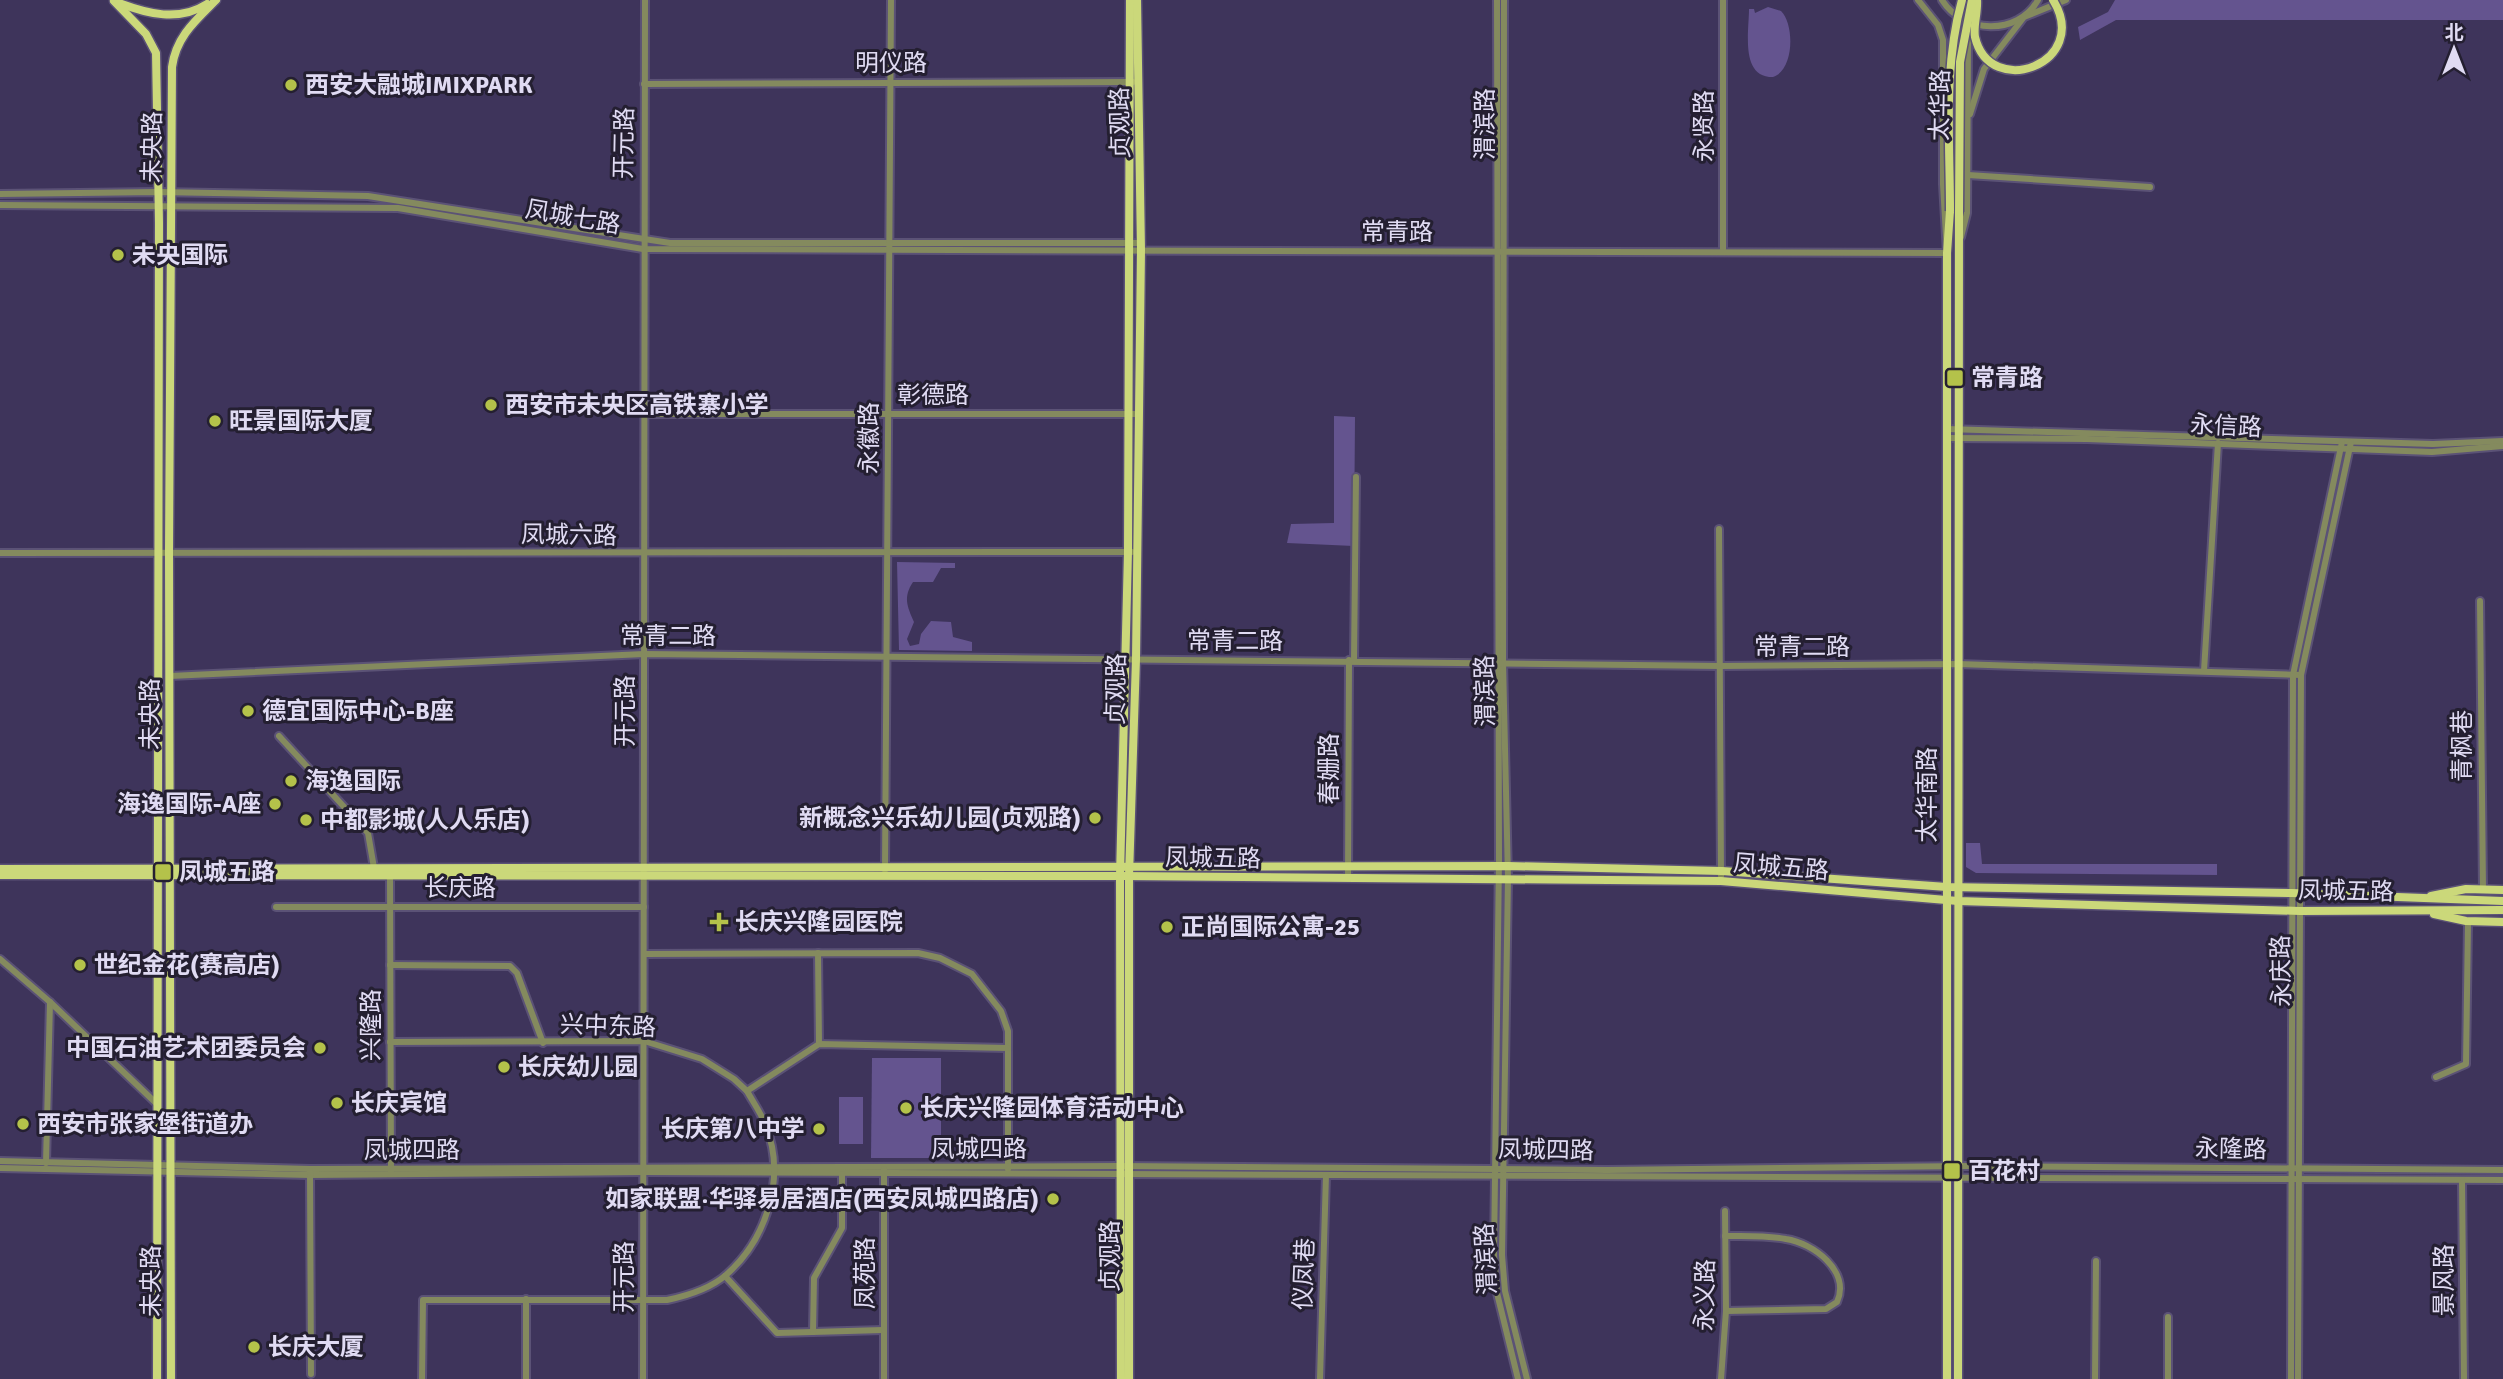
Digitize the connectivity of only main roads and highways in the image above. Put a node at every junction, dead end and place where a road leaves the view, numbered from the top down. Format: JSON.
{"nodes":[{"id":1,"x":114,"y":0,"type":"edge"},
{"id":2,"x":214,"y":0,"type":"edge"},
{"id":3,"x":1130,"y":0,"type":"edge"},
{"id":4,"x":1137,"y":0,"type":"edge"},
{"id":5,"x":1962,"y":0,"type":"edge"},
{"id":6,"x":1975,"y":0,"type":"edge"},
{"id":7,"x":2053,"y":0,"type":"edge"},
{"id":8,"x":1135,"y":82,"type":"junction"},
{"id":9,"x":1954,"y":211,"type":"junction"},
{"id":10,"x":1134,"y":414,"type":"junction"},
{"id":11,"x":0,"y":869,"type":"edge"},
{"id":12,"x":158,"y":872,"type":"junction"},
{"id":13,"x":169,"y":872,"type":"junction"},
{"id":14,"x":645,"y":872,"type":"junction"},
{"id":15,"x":1125,"y":872,"type":"junction"},
{"id":16,"x":0,"y":875,"type":"edge"},
{"id":17,"x":1721,"y":876,"type":"junction"},
{"id":18,"x":1947,"y":887,"type":"junction"},
{"id":19,"x":1959,"y":887,"type":"junction"},
{"id":20,"x":2503,"y":890,"type":"edge"},
{"id":21,"x":2421,"y":897,"type":"junction"},
{"id":22,"x":1947,"y":899,"type":"junction"},
{"id":23,"x":1958,"y":901,"type":"junction"},
{"id":24,"x":2503,"y":901,"type":"edge"},
{"id":25,"x":2503,"y":910,"type":"edge"},
{"id":26,"x":2424,"y":912,"type":"junction"},
{"id":27,"x":2503,"y":922,"type":"edge"},
{"id":28,"x":1125,"y":1171,"type":"junction"},
{"id":29,"x":158,"y":1379,"type":"edge"},
{"id":30,"x":171,"y":1379,"type":"edge"},
{"id":31,"x":1121,"y":1379,"type":"edge"},
{"id":32,"x":1129,"y":1379,"type":"edge"},
{"id":33,"x":1947,"y":1379,"type":"edge"},
{"id":34,"x":1958,"y":1379,"type":"edge"}],
"edges":[{"from":1,"to":2,"type":"main road"},
{"from":1,"to":12,"type":"main road","name":"未央路"},
{"from":2,"to":13,"type":"main road","name":"未央路"},
{"from":3,"to":8,"type":"main road","name":"贞观路"},
{"from":4,"to":8,"type":"main road","name":"贞观路"},
{"from":5,"to":9,"type":"main road","name":"太华路","bridge":true},
{"from":6,"to":7,"type":"main road","bridge":true},
{"from":6,"to":9,"type":"main road","name":"太华路","bridge":true},
{"from":8,"to":10,"type":"main road","name":"贞观路"},
{"from":8,"to":10,"type":"main road","name":"贞观路"},
{"from":9,"to":18,"type":"main road","name":"太华南路"},
{"from":9,"to":19,"type":"main road","name":"太华南路"},
{"from":10,"to":15,"type":"main road","name":"贞观路"},
{"from":10,"to":15,"type":"main road","name":"贞观路"},
{"from":11,"to":12,"type":"main road","name":"凤城五路"},
{"from":12,"to":13,"type":"main road","name":"凤城五路"},
{"from":12,"to":16,"type":"main road","name":"凤城五路"},
{"from":12,"to":29,"type":"main road","name":"未央路"},
{"from":13,"to":14,"type":"main road","name":"凤城五路"},
{"from":13,"to":14,"type":"main road","name":"凤城五路"},
{"from":13,"to":30,"type":"main road","name":"未央路"},
{"from":14,"to":15,"type":"main road","name":"凤城五路"},
{"from":15,"to":17,"type":"main road","name":"凤城五路"},
{"from":15,"to":17,"type":"main road","name":"凤城五路"},
{"from":15,"to":28,"type":"main road","name":"贞观路"},
{"from":17,"to":18,"type":"main road","name":"凤城五路"},
{"from":17,"to":22,"type":"main road","name":"凤城五路"},
{"from":18,"to":19,"type":"main road","name":"凤城五路"},
{"from":18,"to":22,"type":"main road","name":"太华南路"},
{"from":19,"to":21,"type":"main road","name":"凤城五路"},
{"from":19,"to":23,"type":"main road","name":"太华南路"},
{"from":20,"to":21,"type":"main road"},
{"from":21,"to":24,"type":"main road"},
{"from":22,"to":23,"type":"main road","name":"凤城五路"},
{"from":22,"to":33,"type":"main road","name":"太华南路"},
{"from":23,"to":26,"type":"main road","name":"凤城五路"},
{"from":23,"to":34,"type":"main road","name":"太华南路"},
{"from":25,"to":26,"type":"main road"},
{"from":26,"to":27,"type":"main road"},
{"from":28,"to":31,"type":"main road","name":"贞观路"},
{"from":28,"to":32,"type":"main road","name":"贞观路"}]}
